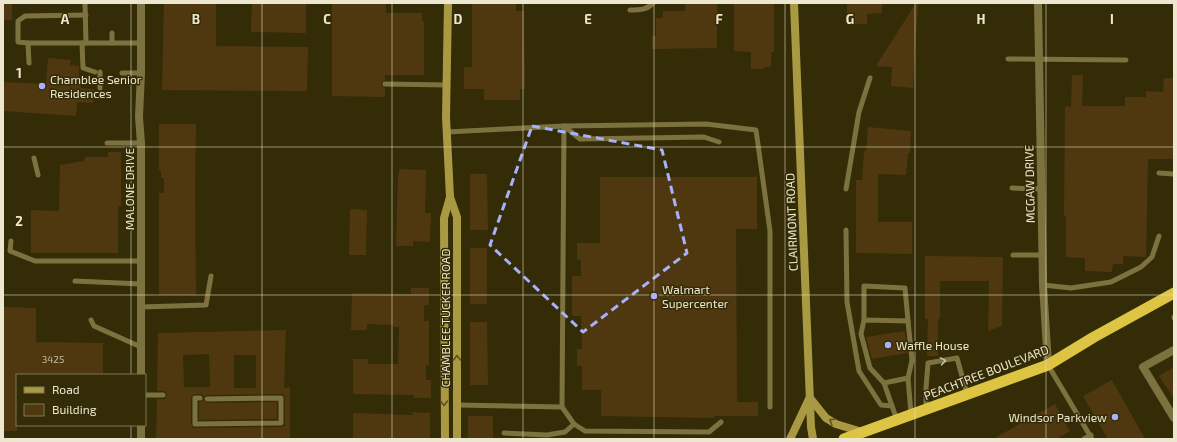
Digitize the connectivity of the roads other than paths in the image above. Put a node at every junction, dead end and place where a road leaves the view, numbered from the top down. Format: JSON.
{"nodes":[{"id":1,"x":85,"y":3,"type":"edge"},
{"id":2,"x":141,"y":3,"type":"edge"},
{"id":3,"x":448,"y":3,"type":"edge"},
{"id":4,"x":653,"y":3,"type":"edge"},
{"id":5,"x":794,"y":3,"type":"edge"},
{"id":6,"x":1038,"y":3,"type":"edge"},
{"id":7,"x":630,"y":10,"type":"dead end"},
{"id":8,"x":86,"y":15,"type":"junction"},
{"id":9,"x":112,"y":33,"type":"dead end"},
{"id":10,"x":28,"y":43,"type":"junction"},
{"id":11,"x":84,"y":43,"type":"junction"},
{"id":12,"x":112,"y":43,"type":"junction"},
{"id":13,"x":141,"y":43,"type":"junction"},
{"id":14,"x":1008,"y":59,"type":"dead end"},
{"id":15,"x":1039,"y":60,"type":"junction"},
{"id":16,"x":1126,"y":60,"type":"dead end"},
{"id":17,"x":29,"y":63,"type":"dead end"},
{"id":18,"x":122,"y":73,"type":"dead end"},
{"id":19,"x":141,"y":73,"type":"junction"},
{"id":20,"x":870,"y":78,"type":"dead end"},
{"id":21,"x":385,"y":84,"type":"dead end"},
{"id":22,"x":447,"y":85,"type":"junction"},
{"id":23,"x":100,"y":88,"type":"dead end"},
{"id":24,"x":564,"y":126,"type":"junction"},
{"id":25,"x":447,"y":132,"type":"junction"},
{"id":26,"x":719,"y":142,"type":"dead end"},
{"id":27,"x":107,"y":143,"type":"dead end"},
{"id":28,"x":141,"y":143,"type":"junction"},
{"id":29,"x":34,"y":158,"type":"dead end"},
{"id":30,"x":1160,"y":173,"type":"dead end"},
{"id":31,"x":38,"y":174,"type":"dead end"},
{"id":32,"x":1174,"y":174,"type":"edge"},
{"id":33,"x":1012,"y":188,"type":"dead end"},
{"id":34,"x":846,"y":189,"type":"dead end"},
{"id":35,"x":1041,"y":189,"type":"junction"},
{"id":36,"x":450,"y":197,"type":"junction"},
{"id":37,"x":846,"y":230,"type":"dead end"},
{"id":38,"x":1159,"y":236,"type":"dead end"},
{"id":39,"x":11,"y":241,"type":"dead end"},
{"id":40,"x":1014,"y":255,"type":"dead end"},
{"id":41,"x":1042,"y":255,"type":"junction"},
{"id":42,"x":141,"y":261,"type":"junction"},
{"id":43,"x":211,"y":276,"type":"dead end"},
{"id":44,"x":75,"y":281,"type":"dead end"},
{"id":45,"x":141,"y":284,"type":"junction"},
{"id":46,"x":1043,"y":285,"type":"junction"},
{"id":47,"x":1174,"y":293,"type":"edge"},
{"id":48,"x":141,"y":307,"type":"junction"},
{"id":49,"x":91,"y":320,"type":"dead end"},
{"id":50,"x":864,"y":320,"type":"junction"},
{"id":51,"x":908,"y":321,"type":"junction"},
{"id":52,"x":141,"y":347,"type":"junction"},
{"id":53,"x":1174,"y":350,"type":"edge"},
{"id":54,"x":1048,"y":365,"type":"junction"},
{"id":55,"x":141,"y":374,"type":"edge"},
{"id":56,"x":908,"y":378,"type":"junction"},
{"id":57,"x":884,"y":384,"type":"junction"},
{"id":58,"x":967,"y":394,"type":"junction"},
{"id":59,"x":146,"y":395,"type":"edge"},
{"id":60,"x":163,"y":395,"type":"dead end"},
{"id":61,"x":810,"y":395,"type":"junction"},
{"id":62,"x":200,"y":398,"type":"dead end"},
{"id":63,"x":207,"y":399,"type":"dead end"},
{"id":64,"x":457,"y":405,"type":"junction"},
{"id":65,"x":892,"y":406,"type":"junction"},
{"id":66,"x":562,"y":407,"type":"junction"},
{"id":67,"x":770,"y":407,"type":"dead end"},
{"id":68,"x":926,"y":409,"type":"junction"},
{"id":69,"x":911,"y":414,"type":"junction"},
{"id":70,"x":1174,"y":418,"type":"edge"},
{"id":71,"x":896,"y":420,"type":"junction"},
{"id":72,"x":721,"y":422,"type":"dead end"},
{"id":73,"x":574,"y":424,"type":"junction"},
{"id":74,"x":141,"y":426,"type":"edge"},
{"id":75,"x":862,"y":432,"type":"junction"},
{"id":76,"x":504,"y":433,"type":"dead end"},
{"id":77,"x":1091,"y":437,"type":"edge"},
{"id":78,"x":141,"y":439,"type":"edge"},
{"id":79,"x":445,"y":439,"type":"edge"},
{"id":80,"x":457,"y":439,"type":"edge"},
{"id":81,"x":790,"y":439,"type":"edge"},
{"id":82,"x":813,"y":439,"type":"edge"},
{"id":83,"x":844,"y":439,"type":"edge"},
{"id":84,"x":1084,"y":439,"type":"edge"}],
"edges":[{"from":1,"to":8,"type":"lane"},
{"from":2,"to":13,"type":"street","name":"MALONE DRIVE"},
{"from":3,"to":22,"type":"main road","name":"CHAMBLEE TUCKER ROAD"},
{"from":4,"to":7,"type":"lane"},
{"from":5,"to":61,"type":"main road","name":"CLAIRMONT ROAD"},
{"from":6,"to":15,"type":"street","name":"MCGAW DRIVE"},
{"from":8,"to":10,"type":"lane"},
{"from":8,"to":11,"type":"lane"},
{"from":9,"to":12,"type":"lane"},
{"from":10,"to":11,"type":"lane"},
{"from":10,"to":17,"type":"lane"},
{"from":11,"to":12,"type":"lane"},
{"from":11,"to":23,"type":"lane"},
{"from":12,"to":13,"type":"lane"},
{"from":13,"to":19,"type":"street","name":"MALONE DRIVE"},
{"from":14,"to":15,"type":"lane"},
{"from":15,"to":16,"type":"lane"},
{"from":15,"to":35,"type":"street","name":"MCGAW DRIVE"},
{"from":18,"to":19,"type":"lane"},
{"from":19,"to":28,"type":"street","name":"MALONE DRIVE"},
{"from":20,"to":34,"type":"lane"},
{"from":21,"to":22,"type":"lane"},
{"from":22,"to":25,"type":"main road","name":"CHAMBLEE TUCKER ROAD"},
{"from":24,"to":25,"type":"lane"},
{"from":24,"to":26,"type":"lane"},
{"from":24,"to":66,"type":"lane"},
{"from":24,"to":67,"type":"lane"},
{"from":25,"to":36,"type":"main road","name":"CHAMBLEE TUCKER ROAD"},
{"from":27,"to":28,"type":"lane"},
{"from":28,"to":42,"type":"street","name":"MALONE DRIVE"},
{"from":29,"to":31,"type":"lane"},
{"from":30,"to":32,"type":"lane"},
{"from":33,"to":35,"type":"lane"},
{"from":35,"to":41,"type":"street","name":"MCGAW DRIVE"},
{"from":64,"to":36,"type":"main road","name":"CHAMBLEE TUCKER ROAD","one_way":true},
{"from":36,"to":79,"type":"main road","name":"CHAMBLEE TUCKER ROAD","one_way":true},
{"from":37,"to":65,"type":"lane"},
{"from":38,"to":46,"type":"lane"},
{"from":39,"to":42,"type":"lane"},
{"from":40,"to":41,"type":"lane"},
{"from":41,"to":46,"type":"street","name":"MCGAW DRIVE"},
{"from":42,"to":45,"type":"street","name":"MALONE DRIVE"},
{"from":43,"to":48,"type":"lane"},
{"from":44,"to":45,"type":"lane"},
{"from":45,"to":48,"type":"street","name":"MALONE DRIVE"},
{"from":46,"to":54,"type":"street","name":"MCGAW DRIVE"},
{"from":47,"to":54,"type":"highway","name":"PEACHTREE BOULEVARD"},
{"from":48,"to":52,"type":"street","name":"MALONE DRIVE"},
{"from":49,"to":52,"type":"lane"},
{"from":50,"to":51,"type":"lane"},
{"from":50,"to":51,"type":"lane"},
{"from":50,"to":57,"type":"lane"},
{"from":51,"to":56,"type":"lane"},
{"from":52,"to":55,"type":"street","name":"MALONE DRIVE"},
{"from":53,"to":70,"type":"street"},
{"from":54,"to":58,"type":"highway","name":"PEACHTREE BOULEVARD"},
{"from":54,"to":77,"type":"lane"},
{"from":56,"to":57,"type":"lane"},
{"from":56,"to":69,"type":"lane"},
{"from":57,"to":65,"type":"lane"},
{"from":58,"to":68,"type":"highway","name":"PEACHTREE BOULEVARD"},
{"from":68,"to":58,"type":"lane","one_way":true},
{"from":59,"to":60,"type":"lane"},
{"from":75,"to":61,"type":"main road","one_way":true},
{"from":61,"to":81,"type":"main road"},
{"from":61,"to":82,"type":"main road","name":"CLAIRMONT ROAD"},
{"from":62,"to":63,"type":"lane"},
{"from":64,"to":66,"type":"lane"},
{"from":64,"to":80,"type":"main road","name":"CHAMBLEE TUCKER ROAD"},
{"from":65,"to":71,"type":"lane"},
{"from":66,"to":73,"type":"lane"},
{"from":68,"to":69,"type":"highway","name":"PEACHTREE BOULEVARD"},
{"from":69,"to":71,"type":"highway","name":"PEACHTREE BOULEVARD"},
{"from":71,"to":75,"type":"highway","name":"PEACHTREE BOULEVARD"},
{"from":72,"to":73,"type":"lane"},
{"from":73,"to":76,"type":"lane"},
{"from":74,"to":78,"type":"street"},
{"from":75,"to":83,"type":"highway","name":"PEACHTREE BOULEVARD"},
{"from":77,"to":84,"type":"lane"}]}
